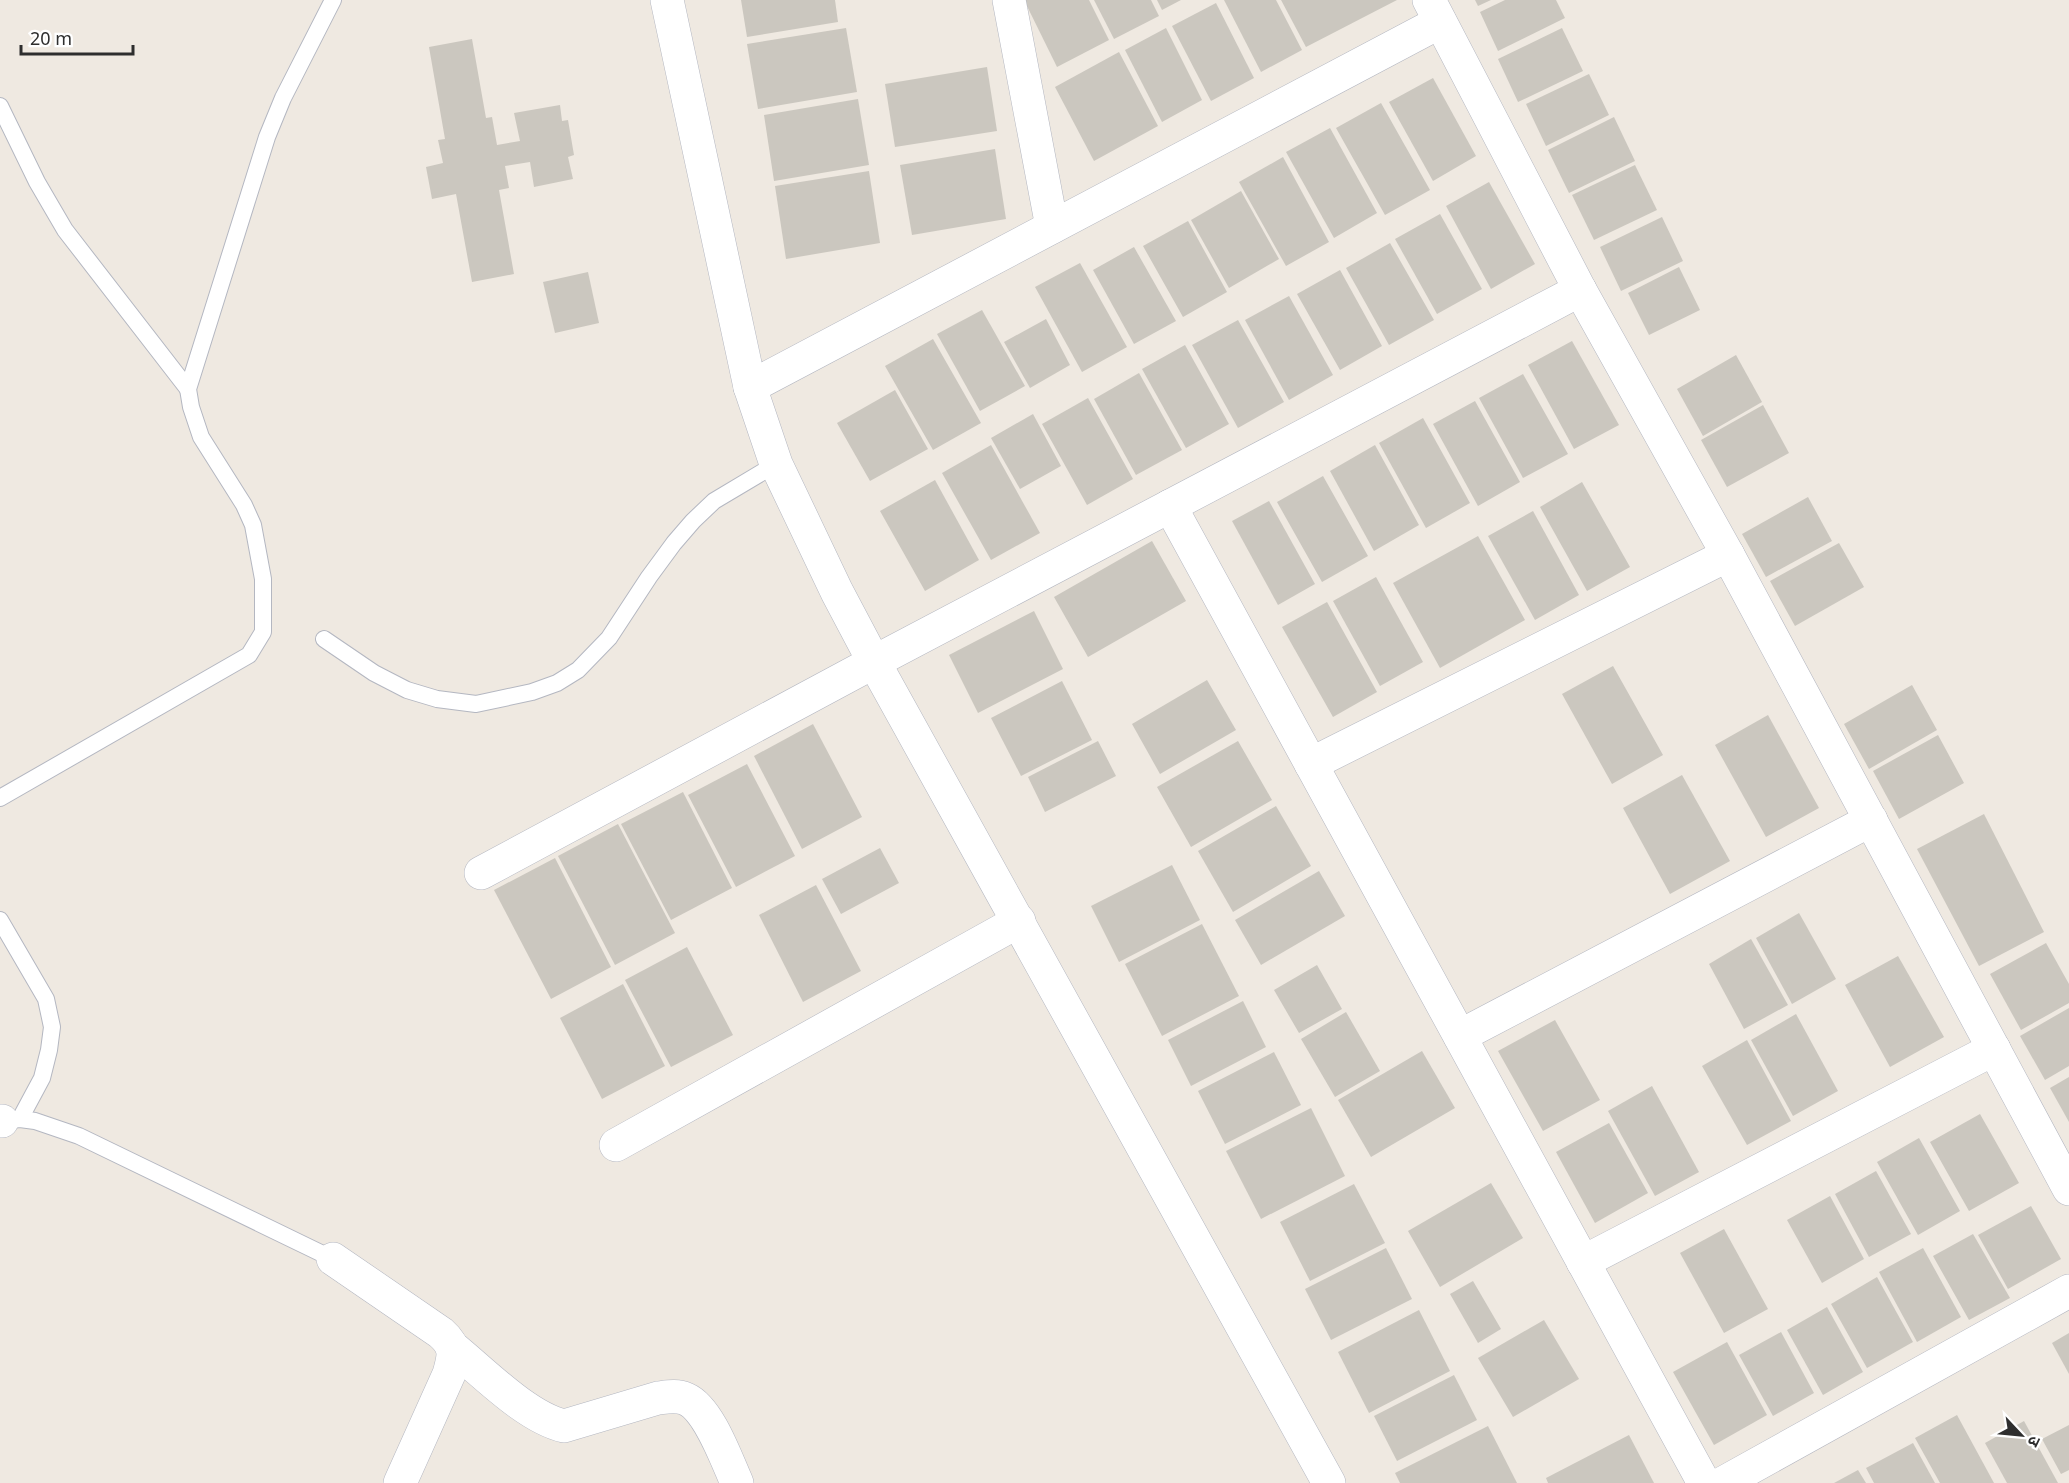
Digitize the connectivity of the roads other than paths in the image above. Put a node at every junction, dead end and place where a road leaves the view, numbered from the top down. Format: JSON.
{"nodes":[{"id":1,"x":333,"y":0,"type":"edge"},
{"id":2,"x":667,"y":0,"type":"edge"},
{"id":3,"x":1009,"y":0,"type":"edge"},
{"id":4,"x":1434,"y":11,"type":"edge"},
{"id":5,"x":0,"y":106,"type":"edge"},
{"id":6,"x":1052,"y":228,"type":"junction"},
{"id":7,"x":1580,"y":290,"type":"junction"},
{"id":8,"x":750,"y":387,"type":"junction"},
{"id":9,"x":188,"y":388,"type":"junction"},
{"id":10,"x":776,"y":464,"type":"junction"},
{"id":11,"x":1170,"y":507,"type":"junction"},
{"id":12,"x":1728,"y":555,"type":"junction"},
{"id":13,"x":324,"y":639,"type":"dead end"},
{"id":14,"x":874,"y":662,"type":"junction"},
{"id":15,"x":1311,"y":764,"type":"junction"},
{"id":16,"x":0,"y":798,"type":"edge"},
{"id":17,"x":1871,"y":819,"type":"junction"},
{"id":18,"x":482,"y":873,"type":"dead end"},
{"id":19,"x":0,"y":920,"type":"edge"},
{"id":20,"x":1019,"y":921,"type":"junction"},
{"id":21,"x":1460,"y":1036,"type":"junction"},
{"id":22,"x":1994,"y":1049,"type":"junction"},
{"id":23,"x":7,"y":1121,"type":"edge"},
{"id":24,"x":616,"y":1145,"type":"dead end"},
{"id":25,"x":2069,"y":1189,"type":"edge"},
{"id":26,"x":333,"y":1259,"type":"joint"},
{"id":27,"x":1583,"y":1262,"type":"junction"},
{"id":28,"x":2069,"y":1291,"type":"edge"},
{"id":29,"x":452,"y":1347,"type":"junction"},
{"id":30,"x":400,"y":1483,"type":"edge"},
{"id":31,"x":737,"y":1483,"type":"edge"},
{"id":32,"x":1329,"y":1483,"type":"edge"},
{"id":33,"x":1704,"y":1483,"type":"edge"},
{"id":34,"x":1723,"y":1483,"type":"edge"}],
"edges":[{"from":1,"to":9,"type":"lane"},
{"from":2,"to":8,"type":"street"},
{"from":3,"to":6,"type":"street"},
{"from":4,"to":6,"type":"street"},
{"from":4,"to":7,"type":"street"},
{"from":5,"to":9,"type":"lane"},
{"from":6,"to":8,"type":"street"},
{"from":7,"to":11,"type":"street"},
{"from":7,"to":12,"type":"street"},
{"from":8,"to":10,"type":"street"},
{"from":9,"to":16,"type":"lane"},
{"from":10,"to":13,"type":"lane"},
{"from":10,"to":14,"type":"street"},
{"from":11,"to":14,"type":"street"},
{"from":11,"to":15,"type":"street"},
{"from":12,"to":15,"type":"street"},
{"from":12,"to":17,"type":"street"},
{"from":14,"to":18,"type":"street"},
{"from":14,"to":20,"type":"street"},
{"from":15,"to":21,"type":"street"},
{"from":17,"to":21,"type":"street"},
{"from":17,"to":22,"type":"street"},
{"from":19,"to":23,"type":"lane"},
{"from":20,"to":24,"type":"street"},
{"from":20,"to":32,"type":"street"},
{"from":21,"to":27,"type":"street"},
{"from":22,"to":25,"type":"street"},
{"from":22,"to":27,"type":"street"},
{"from":23,"to":26,"type":"lane"},
{"from":26,"to":29,"type":"street"},
{"from":27,"to":33,"type":"street"},
{"from":28,"to":34,"type":"street"},
{"from":29,"to":30,"type":"street"},
{"from":29,"to":31,"type":"street"}]}
